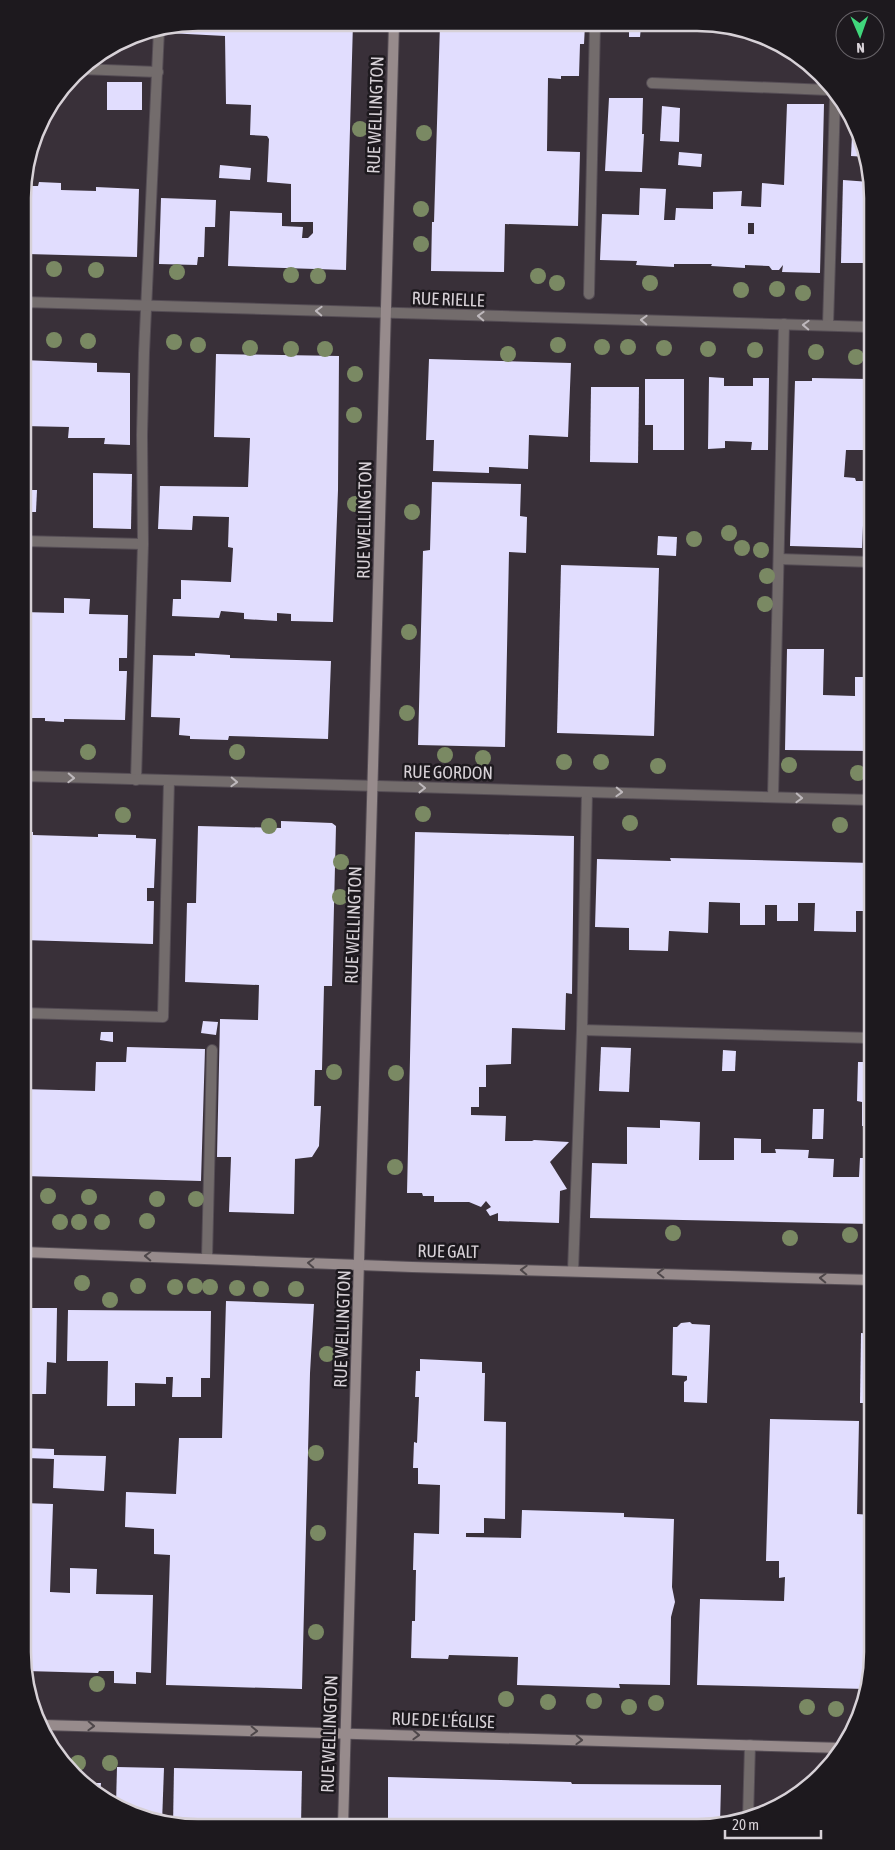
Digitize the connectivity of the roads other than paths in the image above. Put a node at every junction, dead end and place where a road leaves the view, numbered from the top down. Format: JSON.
{"nodes":[{"id":1,"x":595,"y":31,"type":"edge"},
{"id":2,"x":394,"y":32,"type":"edge"},
{"id":3,"x":159,"y":36,"type":"edge"},
{"id":4,"x":92,"y":69,"type":"edge"},
{"id":5,"x":158,"y":72,"type":"junction"},
{"id":6,"x":652,"y":83,"type":"dead end"},
{"id":7,"x":823,"y":90,"type":"edge"},
{"id":8,"x":835,"y":104,"type":"edge"},
{"id":9,"x":588,"y":294,"type":"dead end"},
{"id":10,"x":32,"y":302,"type":"edge"},
{"id":11,"x":147,"y":306,"type":"junction"},
{"id":12,"x":386,"y":313,"type":"junction"},
{"id":13,"x":784,"y":324,"type":"junction"},
{"id":14,"x":828,"y":325,"type":"junction"},
{"id":15,"x":864,"y":327,"type":"edge"},
{"id":16,"x":32,"y":541,"type":"edge"},
{"id":17,"x":143,"y":544,"type":"junction"},
{"id":18,"x":779,"y":559,"type":"junction"},
{"id":19,"x":864,"y":562,"type":"edge"},
{"id":20,"x":32,"y":776,"type":"edge"},
{"id":21,"x":136,"y":780,"type":"junction"},
{"id":22,"x":169,"y":780,"type":"junction"},
{"id":23,"x":373,"y":787,"type":"junction"},
{"id":24,"x":587,"y":792,"type":"junction"},
{"id":25,"x":773,"y":797,"type":"junction"},
{"id":26,"x":864,"y":800,"type":"edge"},
{"id":27,"x":31,"y":1013,"type":"edge"},
{"id":28,"x":582,"y":1030,"type":"junction"},
{"id":29,"x":863,"y":1038,"type":"edge"},
{"id":30,"x":212,"y":1050,"type":"dead end"},
{"id":31,"x":31,"y":1252,"type":"edge"},
{"id":32,"x":207,"y":1258,"type":"junction"},
{"id":33,"x":360,"y":1265,"type":"junction"},
{"id":34,"x":573,"y":1271,"type":"junction"},
{"id":35,"x":863,"y":1280,"type":"edge"},
{"id":36,"x":48,"y":1725,"type":"edge"},
{"id":37,"x":346,"y":1734,"type":"junction"},
{"id":38,"x":750,"y":1745,"type":"junction"},
{"id":39,"x":834,"y":1748,"type":"edge"},
{"id":40,"x":748,"y":1811,"type":"edge"},
{"id":41,"x":343,"y":1819,"type":"edge"}],
"edges":[{"from":1,"to":9,"type":"street"},
{"from":2,"to":12,"type":"main road","name":"RUE WELLINGTON"},
{"from":3,"to":5,"type":"street"},
{"from":4,"to":5,"type":"street"},
{"from":5,"to":11,"type":"street"},
{"from":6,"to":7,"type":"street"},
{"from":8,"to":14,"type":"street"},
{"from":10,"to":11,"type":"street","name":"RUE RIELLE"},
{"from":12,"to":11,"type":"street","name":"RUE RIELLE","one_way":true},
{"from":11,"to":17,"type":"street"},
{"from":13,"to":12,"type":"street","name":"RUE RIELLE","one_way":true},
{"from":12,"to":23,"type":"main road","name":"RUE WELLINGTON"},
{"from":14,"to":13,"type":"street","name":"RUE RIELLE","one_way":true},
{"from":13,"to":18,"type":"street"},
{"from":14,"to":15,"type":"street","name":"RUE RIELLE"},
{"from":16,"to":17,"type":"street"},
{"from":17,"to":21,"type":"street"},
{"from":18,"to":19,"type":"street"},
{"from":18,"to":25,"type":"street"},
{"from":20,"to":21,"type":"street","name":"RUE GORDON","one_way":true},
{"from":21,"to":22,"type":"street","name":"RUE GORDON"},
{"from":22,"to":23,"type":"street","name":"RUE GORDON","one_way":true},
{"from":22,"to":27,"type":"street"},
{"from":23,"to":24,"type":"street","name":"RUE GORDON","one_way":true},
{"from":23,"to":33,"type":"main road","name":"RUE WELLINGTON"},
{"from":24,"to":25,"type":"street","name":"RUE GORDON","one_way":true},
{"from":24,"to":28,"type":"street"},
{"from":25,"to":26,"type":"street","name":"RUE GORDON","one_way":true},
{"from":28,"to":29,"type":"street"},
{"from":28,"to":34,"type":"street"},
{"from":30,"to":32,"type":"street"},
{"from":32,"to":31,"type":"main road","name":"RUE GALT","one_way":true},
{"from":33,"to":32,"type":"main road","name":"RUE GALT","one_way":true},
{"from":34,"to":33,"type":"main road","name":"RUE GALT","one_way":true},
{"from":33,"to":37,"type":"main road","name":"RUE WELLINGTON"},
{"from":35,"to":34,"type":"main road","name":"RUE GALT","one_way":true},
{"from":36,"to":37,"type":"main road","name":"RUE DE L'ÉGLISE","one_way":true},
{"from":37,"to":38,"type":"main road","name":"RUE DE L'ÉGLISE","one_way":true},
{"from":37,"to":41,"type":"main road","name":"RUE WELLINGTON"},
{"from":38,"to":39,"type":"main road","name":"RUE DE L'ÉGLISE"},
{"from":38,"to":40,"type":"street"}]}
